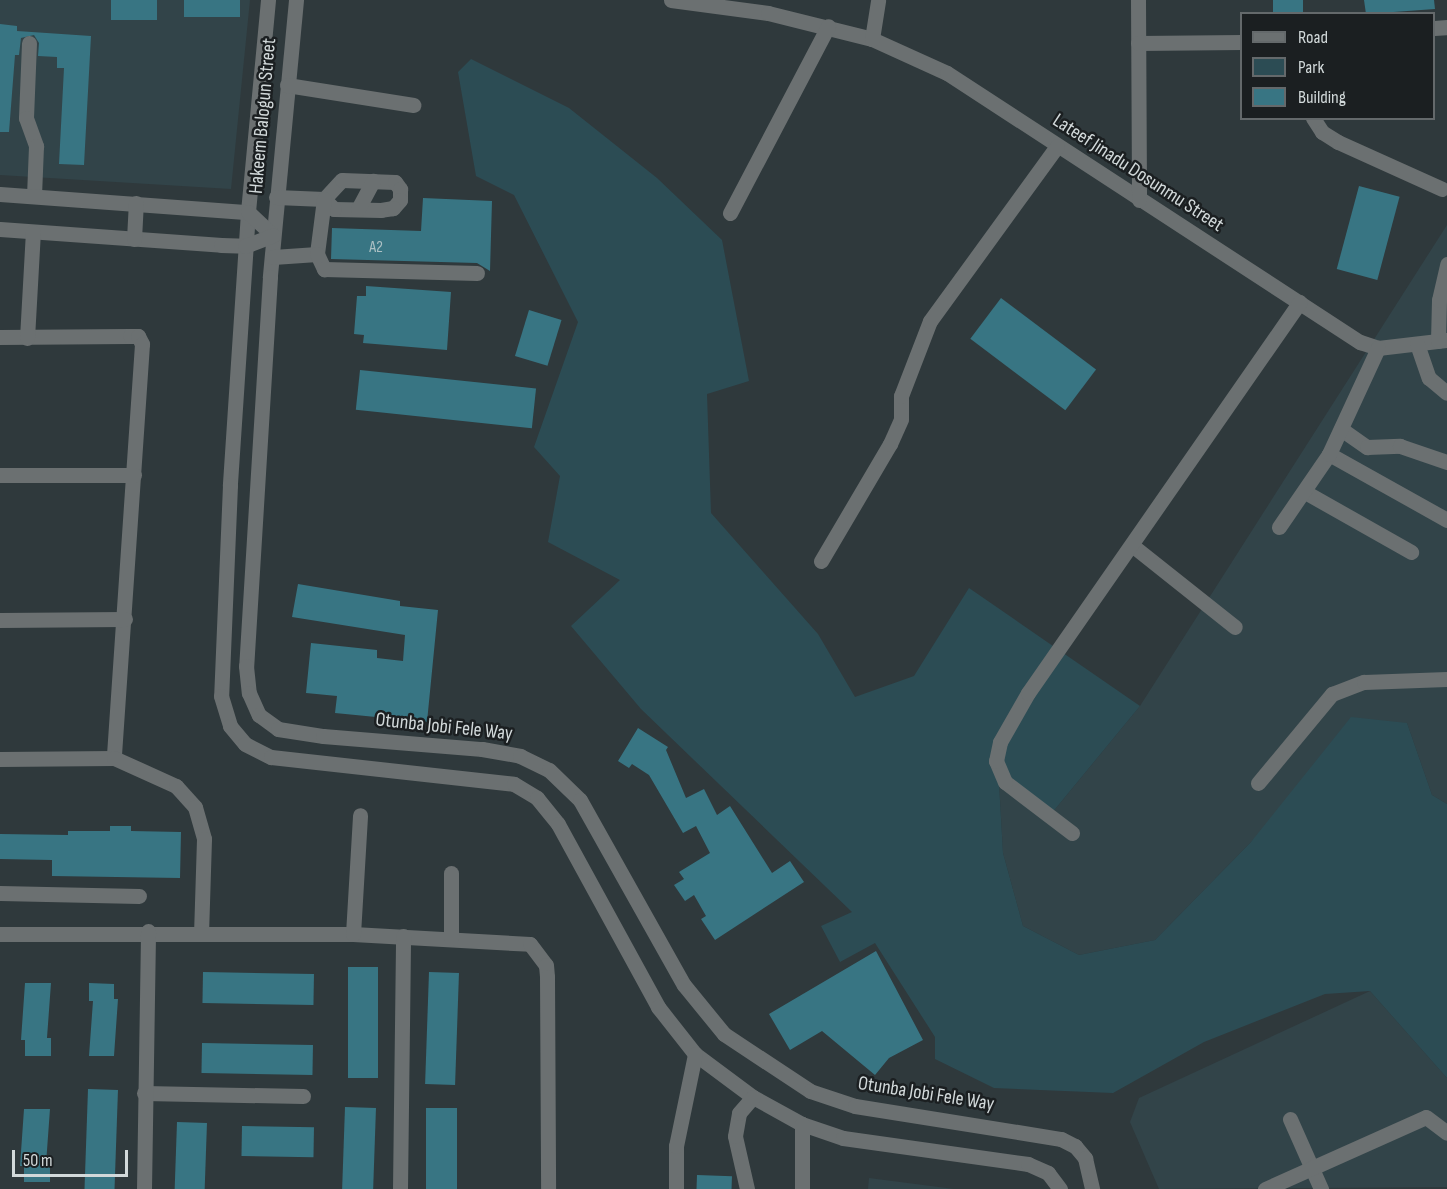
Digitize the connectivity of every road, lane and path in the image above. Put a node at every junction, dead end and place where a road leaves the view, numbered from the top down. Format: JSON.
{"nodes":[{"id":1,"x":268,"y":0,"type":"edge"},
{"id":2,"x":296,"y":0,"type":"edge"},
{"id":3,"x":673,"y":0,"type":"edge"},
{"id":4,"x":878,"y":0,"type":"edge"},
{"id":5,"x":1138,"y":0,"type":"edge"},
{"id":6,"x":828,"y":26,"type":"junction"},
{"id":7,"x":872,"y":39,"type":"junction"},
{"id":8,"x":1240,"y":42,"type":"edge"},
{"id":9,"x":29,"y":43,"type":"dead end"},
{"id":10,"x":1138,"y":43,"type":"junction"},
{"id":11,"x":287,"y":85,"type":"junction"},
{"id":12,"x":413,"y":105,"type":"dead end"},
{"id":13,"x":1314,"y":120,"type":"edge"},
{"id":14,"x":1057,"y":146,"type":"junction"},
{"id":15,"x":373,"y":181,"type":"junction"},
{"id":16,"x":1442,"y":189,"type":"dead end"},
{"id":17,"x":0,"y":194,"type":"edge"},
{"id":18,"x":34,"y":196,"type":"junction"},
{"id":19,"x":276,"y":197,"type":"junction"},
{"id":20,"x":324,"y":199,"type":"junction"},
{"id":21,"x":1139,"y":200,"type":"junction"},
{"id":22,"x":136,"y":203,"type":"junction"},
{"id":23,"x":358,"y":209,"type":"junction"},
{"id":24,"x":248,"y":212,"type":"junction"},
{"id":25,"x":730,"y":213,"type":"dead end"},
{"id":26,"x":0,"y":229,"type":"edge"},
{"id":27,"x":33,"y":232,"type":"junction"},
{"id":28,"x":273,"y":236,"type":"junction"},
{"id":29,"x":134,"y":239,"type":"junction"},
{"id":30,"x":245,"y":246,"type":"junction"},
{"id":31,"x":317,"y":254,"type":"junction"},
{"id":32,"x":273,"y":257,"type":"junction"},
{"id":33,"x":1447,"y":264,"type":"edge"},
{"id":34,"x":477,"y":273,"type":"dead end"},
{"id":35,"x":1300,"y":302,"type":"junction"},
{"id":36,"x":0,"y":337,"type":"edge"},
{"id":37,"x":27,"y":338,"type":"junction"},
{"id":38,"x":1442,"y":340,"type":"edge"},
{"id":39,"x":1417,"y":344,"type":"junction"},
{"id":40,"x":1378,"y":348,"type":"junction"},
{"id":41,"x":1447,"y":393,"type":"edge"},
{"id":42,"x":1341,"y":429,"type":"junction"},
{"id":43,"x":1329,"y":454,"type":"junction"},
{"id":44,"x":1447,"y":462,"type":"edge"},
{"id":45,"x":0,"y":475,"type":"edge"},
{"id":46,"x":134,"y":475,"type":"junction"},
{"id":47,"x":1305,"y":492,"type":"junction"},
{"id":48,"x":1447,"y":520,"type":"edge"},
{"id":49,"x":1279,"y":527,"type":"dead end"},
{"id":50,"x":1132,"y":546,"type":"junction"},
{"id":51,"x":1411,"y":552,"type":"dead end"},
{"id":52,"x":821,"y":561,"type":"dead end"},
{"id":53,"x":124,"y":619,"type":"junction"},
{"id":54,"x":0,"y":620,"type":"edge"},
{"id":55,"x":1235,"y":627,"type":"dead end"},
{"id":56,"x":1447,"y":679,"type":"edge"},
{"id":57,"x":422,"y":745,"type":"junction"},
{"id":58,"x":114,"y":758,"type":"junction"},
{"id":59,"x":0,"y":759,"type":"edge"},
{"id":60,"x":420,"y":773,"type":"junction"},
{"id":61,"x":1258,"y":783,"type":"dead end"},
{"id":62,"x":360,"y":815,"type":"dead end"},
{"id":63,"x":1072,"y":833,"type":"dead end"},
{"id":64,"x":451,"y":873,"type":"dead end"},
{"id":65,"x":0,"y":893,"type":"edge"},
{"id":66,"x":139,"y":896,"type":"dead end"},
{"id":67,"x":148,"y":931,"type":"junction"},
{"id":68,"x":201,"y":933,"type":"junction"},
{"id":69,"x":0,"y":934,"type":"edge"},
{"id":70,"x":353,"y":934,"type":"junction"},
{"id":71,"x":403,"y":936,"type":"junction"},
{"id":72,"x":451,"y":938,"type":"junction"},
{"id":73,"x":695,"y":1054,"type":"junction"},
{"id":74,"x":144,"y":1093,"type":"junction"},
{"id":75,"x":303,"y":1096,"type":"dead end"},
{"id":76,"x":753,"y":1097,"type":"junction"},
{"id":77,"x":1290,"y":1119,"type":"dead end"},
{"id":78,"x":802,"y":1124,"type":"junction"},
{"id":79,"x":1447,"y":1133,"type":"edge"},
{"id":80,"x":1311,"y":1166,"type":"junction"},
{"id":81,"x":144,"y":1189,"type":"edge"},
{"id":82,"x":400,"y":1189,"type":"edge"},
{"id":83,"x":548,"y":1189,"type":"edge"},
{"id":84,"x":676,"y":1189,"type":"edge"},
{"id":85,"x":747,"y":1189,"type":"edge"},
{"id":86,"x":802,"y":1189,"type":"edge"},
{"id":87,"x":1060,"y":1189,"type":"edge"},
{"id":88,"x":1092,"y":1189,"type":"edge"},
{"id":89,"x":1264,"y":1189,"type":"edge"},
{"id":90,"x":1322,"y":1189,"type":"edge"}],
"edges":[{"from":1,"to":24,"type":"street","name":"Hakeem Balogun Street"},
{"from":2,"to":11,"type":"street","name":"Hakeem Balogun Street"},
{"from":3,"to":6,"type":"street","name":"Lateef Jinadu Dosunmu Street"},
{"from":4,"to":7,"type":"street"},
{"from":5,"to":10,"type":"street"},
{"from":6,"to":7,"type":"street","name":"Lateef Jinadu Dosunmu Street"},
{"from":6,"to":25,"type":"street"},
{"from":7,"to":14,"type":"street","name":"Lateef Jinadu Dosunmu Street"},
{"from":8,"to":10,"type":"street"},
{"from":9,"to":18,"type":"street"},
{"from":10,"to":21,"type":"street"},
{"from":11,"to":12,"type":"street"},
{"from":11,"to":19,"type":"street","name":"Hakeem Balogun Street"},
{"from":13,"to":16,"type":"street"},
{"from":14,"to":21,"type":"street","name":"Lateef Jinadu Dosunmu Street"},
{"from":14,"to":52,"type":"street"},
{"from":15,"to":20,"type":"street"},
{"from":15,"to":23,"type":"street"},
{"from":15,"to":23,"type":"street"},
{"from":17,"to":18,"type":"street"},
{"from":18,"to":22,"type":"street"},
{"from":19,"to":20,"type":"street"},
{"from":19,"to":28,"type":"street","name":"Hakeem Balogun Street"},
{"from":20,"to":23,"type":"street"},
{"from":20,"to":31,"type":"street"},
{"from":21,"to":35,"type":"street","name":"Lateef Jinadu Dosunmu Street"},
{"from":22,"to":24,"type":"street"},
{"from":22,"to":29,"type":"street"},
{"from":24,"to":28,"type":"street"},
{"from":24,"to":30,"type":"street","name":"Hakeem Balogun Street"},
{"from":26,"to":27,"type":"street"},
{"from":27,"to":29,"type":"street"},
{"from":27,"to":37,"type":"street"},
{"from":28,"to":30,"type":"street"},
{"from":28,"to":32,"type":"street","name":"Otunba Jobi Fele Way"},
{"from":29,"to":30,"type":"street"},
{"from":30,"to":60,"type":"street"},
{"from":31,"to":32,"type":"street"},
{"from":31,"to":34,"type":"street"},
{"from":32,"to":57,"type":"street","name":"Otunba Jobi Fele Way"},
{"from":33,"to":38,"type":"street"},
{"from":35,"to":40,"type":"street","name":"Lateef Jinadu Dosunmu Street"},
{"from":35,"to":50,"type":"street"},
{"from":36,"to":37,"type":"street"},
{"from":37,"to":46,"type":"street"},
{"from":38,"to":39,"type":"street"},
{"from":39,"to":40,"type":"street"},
{"from":39,"to":41,"type":"street"},
{"from":40,"to":42,"type":"street"},
{"from":42,"to":43,"type":"street"},
{"from":42,"to":44,"type":"street"},
{"from":43,"to":47,"type":"street"},
{"from":43,"to":48,"type":"street"},
{"from":45,"to":46,"type":"street"},
{"from":46,"to":53,"type":"street"},
{"from":47,"to":49,"type":"street"},
{"from":47,"to":51,"type":"street"},
{"from":50,"to":55,"type":"street"},
{"from":50,"to":63,"type":"street"},
{"from":53,"to":54,"type":"street"},
{"from":53,"to":58,"type":"street"},
{"from":56,"to":61,"type":"street"},
{"from":57,"to":60,"type":"street"},
{"from":57,"to":88,"type":"street","name":"Otunba Jobi Fele Way"},
{"from":58,"to":59,"type":"street"},
{"from":58,"to":68,"type":"street"},
{"from":60,"to":73,"type":"street"},
{"from":62,"to":70,"type":"street"},
{"from":64,"to":72,"type":"street"},
{"from":65,"to":66,"type":"street"},
{"from":67,"to":68,"type":"street"},
{"from":67,"to":69,"type":"street"},
{"from":67,"to":74,"type":"street"},
{"from":68,"to":70,"type":"street"},
{"from":70,"to":71,"type":"street"},
{"from":71,"to":72,"type":"street"},
{"from":71,"to":82,"type":"street"},
{"from":72,"to":83,"type":"street"},
{"from":73,"to":76,"type":"street"},
{"from":73,"to":84,"type":"street"},
{"from":74,"to":75,"type":"street"},
{"from":74,"to":81,"type":"street"},
{"from":76,"to":78,"type":"street"},
{"from":76,"to":85,"type":"street"},
{"from":77,"to":80,"type":"street"},
{"from":78,"to":86,"type":"street"},
{"from":78,"to":87,"type":"street"},
{"from":79,"to":80,"type":"street"},
{"from":80,"to":89,"type":"street"},
{"from":80,"to":90,"type":"street"}]}
